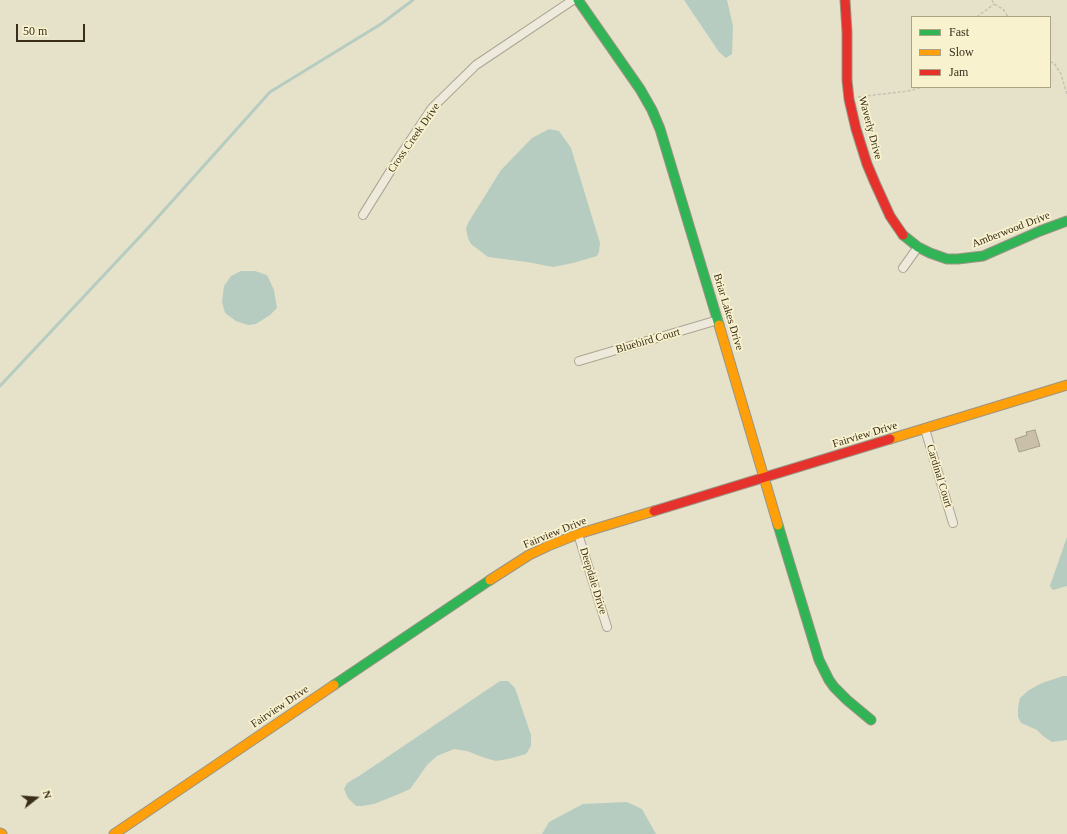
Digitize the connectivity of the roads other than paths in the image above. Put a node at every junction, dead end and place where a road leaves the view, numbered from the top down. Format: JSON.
{"nodes":[{"id":1,"x":573,"y":0,"type":"edge"},
{"id":2,"x":578,"y":0,"type":"edge"},
{"id":3,"x":845,"y":0,"type":"edge"},
{"id":4,"x":362,"y":215,"type":"dead end"},
{"id":5,"x":1067,"y":221,"type":"edge"},
{"id":6,"x":918,"y":246,"type":"junction"},
{"id":7,"x":903,"y":268,"type":"dead end"},
{"id":8,"x":718,"y":320,"type":"junction"},
{"id":9,"x":579,"y":361,"type":"dead end"},
{"id":10,"x":1067,"y":385,"type":"edge"},
{"id":11,"x":925,"y":429,"type":"junction"},
{"id":12,"x":765,"y":478,"type":"junction"},
{"id":13,"x":953,"y":523,"type":"dead end"},
{"id":14,"x":578,"y":534,"type":"junction"},
{"id":15,"x":607,"y":627,"type":"dead end"},
{"id":16,"x":871,"y":720,"type":"dead end"},
{"id":17,"x":114,"y":834,"type":"edge"}],
"edges":[{"from":1,"to":4,"type":"street","name":"Cross Creek Drive"},
{"from":2,"to":8,"type":"street","name":"Briar Lakes Drive"},
{"from":3,"to":6,"type":"street","name":"Waverly Drive"},
{"from":5,"to":6,"type":"street","name":"Amberwood Drive"},
{"from":6,"to":7,"type":"street"},
{"from":8,"to":9,"type":"street","name":"Bluebird Court"},
{"from":8,"to":12,"type":"street","name":"Briar Lakes Drive"},
{"from":10,"to":11,"type":"street","name":"Fairview Drive"},
{"from":11,"to":12,"type":"street","name":"Fairview Drive"},
{"from":11,"to":13,"type":"street","name":"Cardinal Court"},
{"from":12,"to":14,"type":"street","name":"Fairview Drive"},
{"from":12,"to":16,"type":"street","name":"Briar Lakes Drive"},
{"from":14,"to":15,"type":"street","name":"Deepdale Drive"},
{"from":14,"to":17,"type":"street","name":"Fairview Drive"}]}
